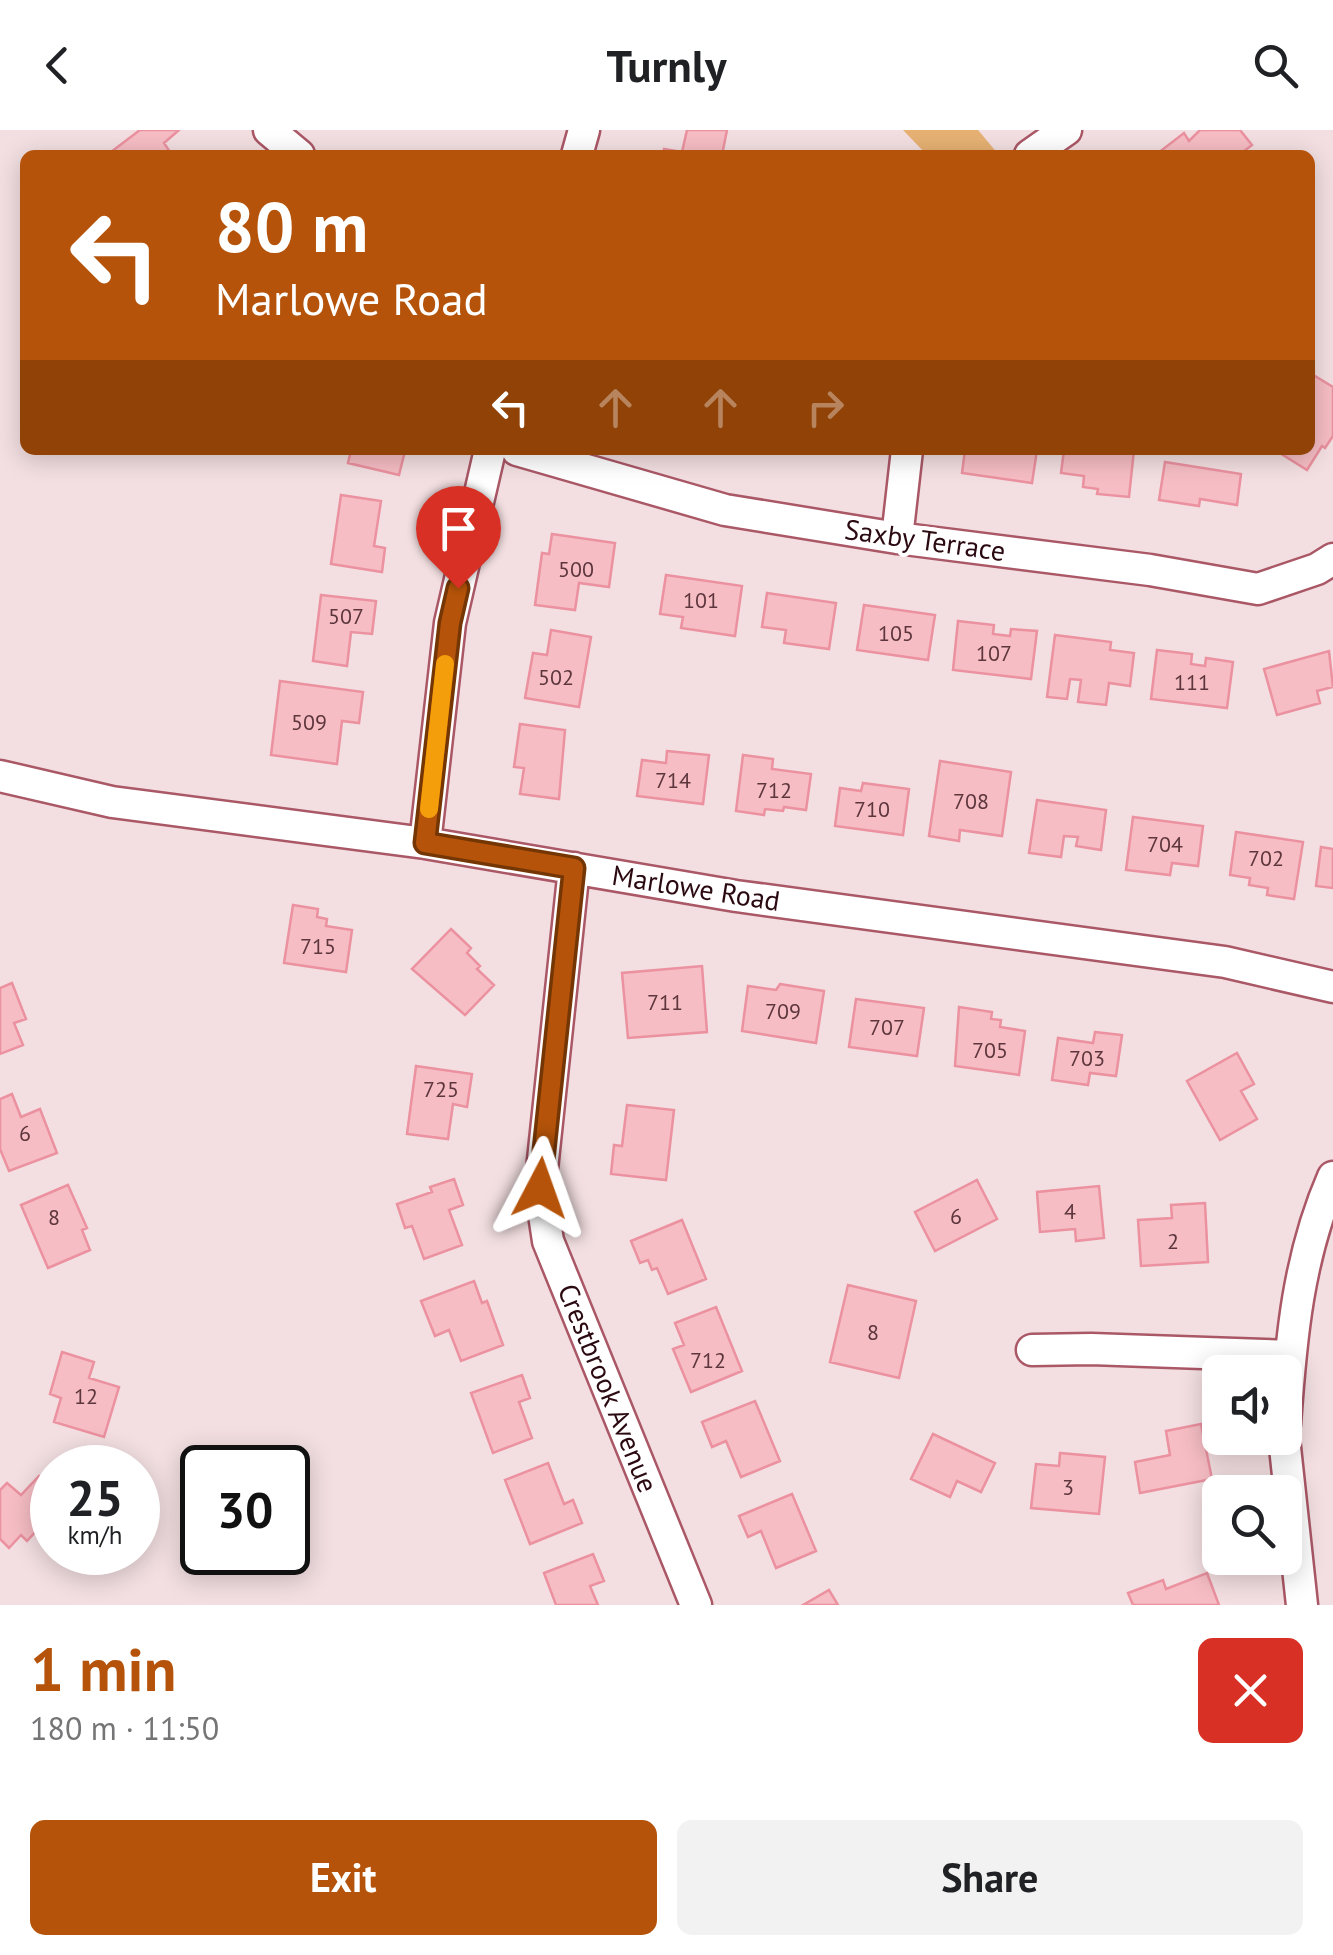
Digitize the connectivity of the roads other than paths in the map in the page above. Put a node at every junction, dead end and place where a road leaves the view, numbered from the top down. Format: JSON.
{"nodes":[{"id":1,"x":268,"y":130,"type":"edge"},
{"id":2,"x":1066,"y":130,"type":"edge"},
{"id":3,"x":293,"y":150,"type":"edge"},
{"id":4,"x":1037,"y":150,"type":"edge"},
{"id":5,"x":489,"y":455,"type":"edge"},
{"id":6,"x":535,"y":455,"type":"edge"},
{"id":7,"x":906,"y":455,"type":"edge"},
{"id":8,"x":898,"y":538,"type":"junction"},
{"id":9,"x":1333,"y":559,"type":"edge"},
{"id":10,"x":0,"y":776,"type":"edge"},
{"id":11,"x":425,"y":843,"type":"junction"},
{"id":12,"x":574,"y":868,"type":"junction"},
{"id":13,"x":1333,"y":987,"type":"edge"},
{"id":14,"x":1333,"y":1177,"type":"edge"},
{"id":15,"x":1032,"y":1350,"type":"dead end"},
{"id":16,"x":1262,"y":1355,"type":"edge"},
{"id":17,"x":1290,"y":1355,"type":"edge"},
{"id":18,"x":1286,"y":1455,"type":"edge"},
{"id":19,"x":696,"y":1605,"type":"edge"},
{"id":20,"x":1302,"y":1605,"type":"edge"}],
"edges":[{"from":1,"to":3,"type":"street"},
{"from":2,"to":4,"type":"street"},
{"from":5,"to":11,"type":"street"},
{"from":6,"to":8,"type":"street","name":"Saxby Terrace"},
{"from":7,"to":8,"type":"street"},
{"from":8,"to":9,"type":"street","name":"Saxby Terrace"},
{"from":10,"to":11,"type":"street","name":"Marlowe Road"},
{"from":11,"to":12,"type":"street","name":"Marlowe Road"},
{"from":12,"to":13,"type":"street","name":"Marlowe Road"},
{"from":12,"to":19,"type":"street","name":"Crestbrook Avenue"},
{"from":14,"to":17,"type":"street"},
{"from":15,"to":16,"type":"street"},
{"from":18,"to":20,"type":"street"}]}
